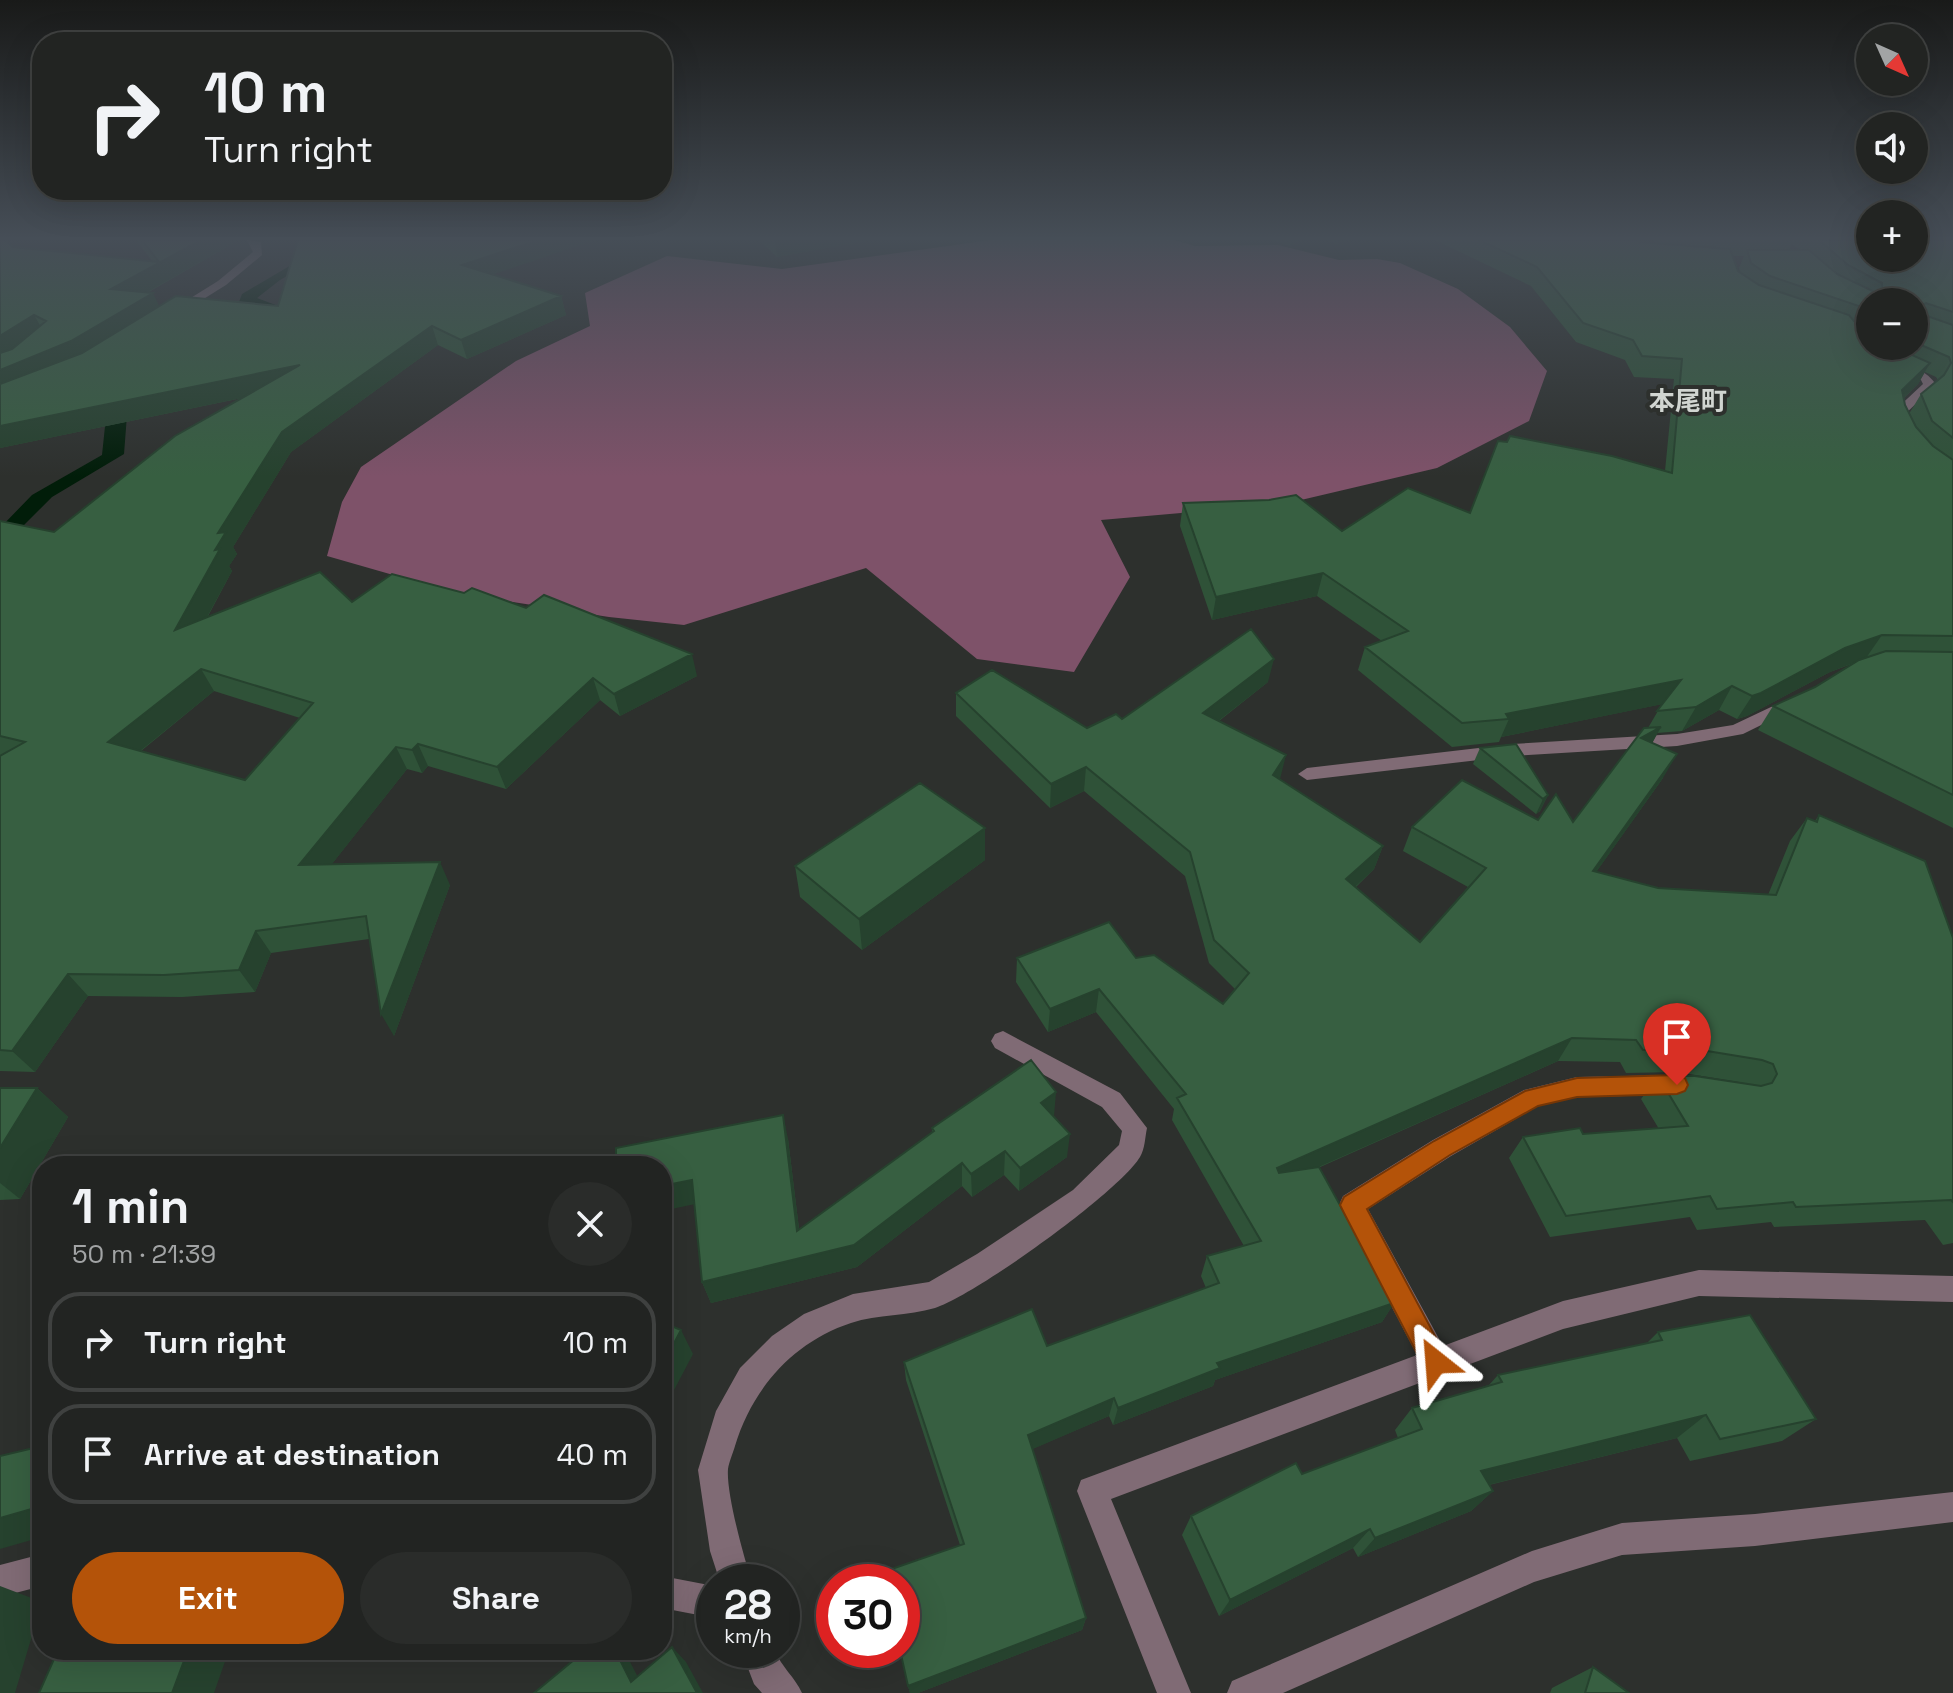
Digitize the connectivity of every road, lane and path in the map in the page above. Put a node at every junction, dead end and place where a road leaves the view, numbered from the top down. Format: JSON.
{"nodes":[{"id":1,"x":1886,"y":360,"type":"edge"},
{"id":2,"x":1902,"y":437,"type":"edge"},
{"id":3,"x":1803,"y":697,"type":"edge"},
{"id":4,"x":1307,"y":774,"type":"dead end"},
{"id":5,"x":1003,"y":1041,"type":"dead end"},
{"id":6,"x":1703,"y":1089,"type":"edge"},
{"id":7,"x":1953,"y":1289,"type":"edge"},
{"id":8,"x":1436,"y":1362,"type":"junction"},
{"id":9,"x":1953,"y":1507,"type":"edge"},
{"id":10,"x":730,"y":1564,"type":"edge"},
{"id":11,"x":32,"y":1573,"type":"edge"},
{"id":12,"x":0,"y":1581,"type":"edge"},
{"id":13,"x":672,"y":1594,"type":"edge"},
{"id":14,"x":696,"y":1599,"type":"edge"},
{"id":15,"x":765,"y":1668,"type":"edge"},
{"id":16,"x":785,"y":1693,"type":"edge"},
{"id":17,"x":1174,"y":1693,"type":"edge"},
{"id":18,"x":1244,"y":1693,"type":"edge"}],
"edges":[{"from":1,"to":2,"type":"street"},
{"from":3,"to":4,"type":"street"},
{"from":5,"to":10,"type":"street"},
{"from":6,"to":8,"type":"street"},
{"from":7,"to":8,"type":"street"},
{"from":8,"to":17,"type":"street"},
{"from":9,"to":18,"type":"street"},
{"from":11,"to":12,"type":"street"},
{"from":13,"to":14,"type":"street"},
{"from":15,"to":16,"type":"street"}]}
